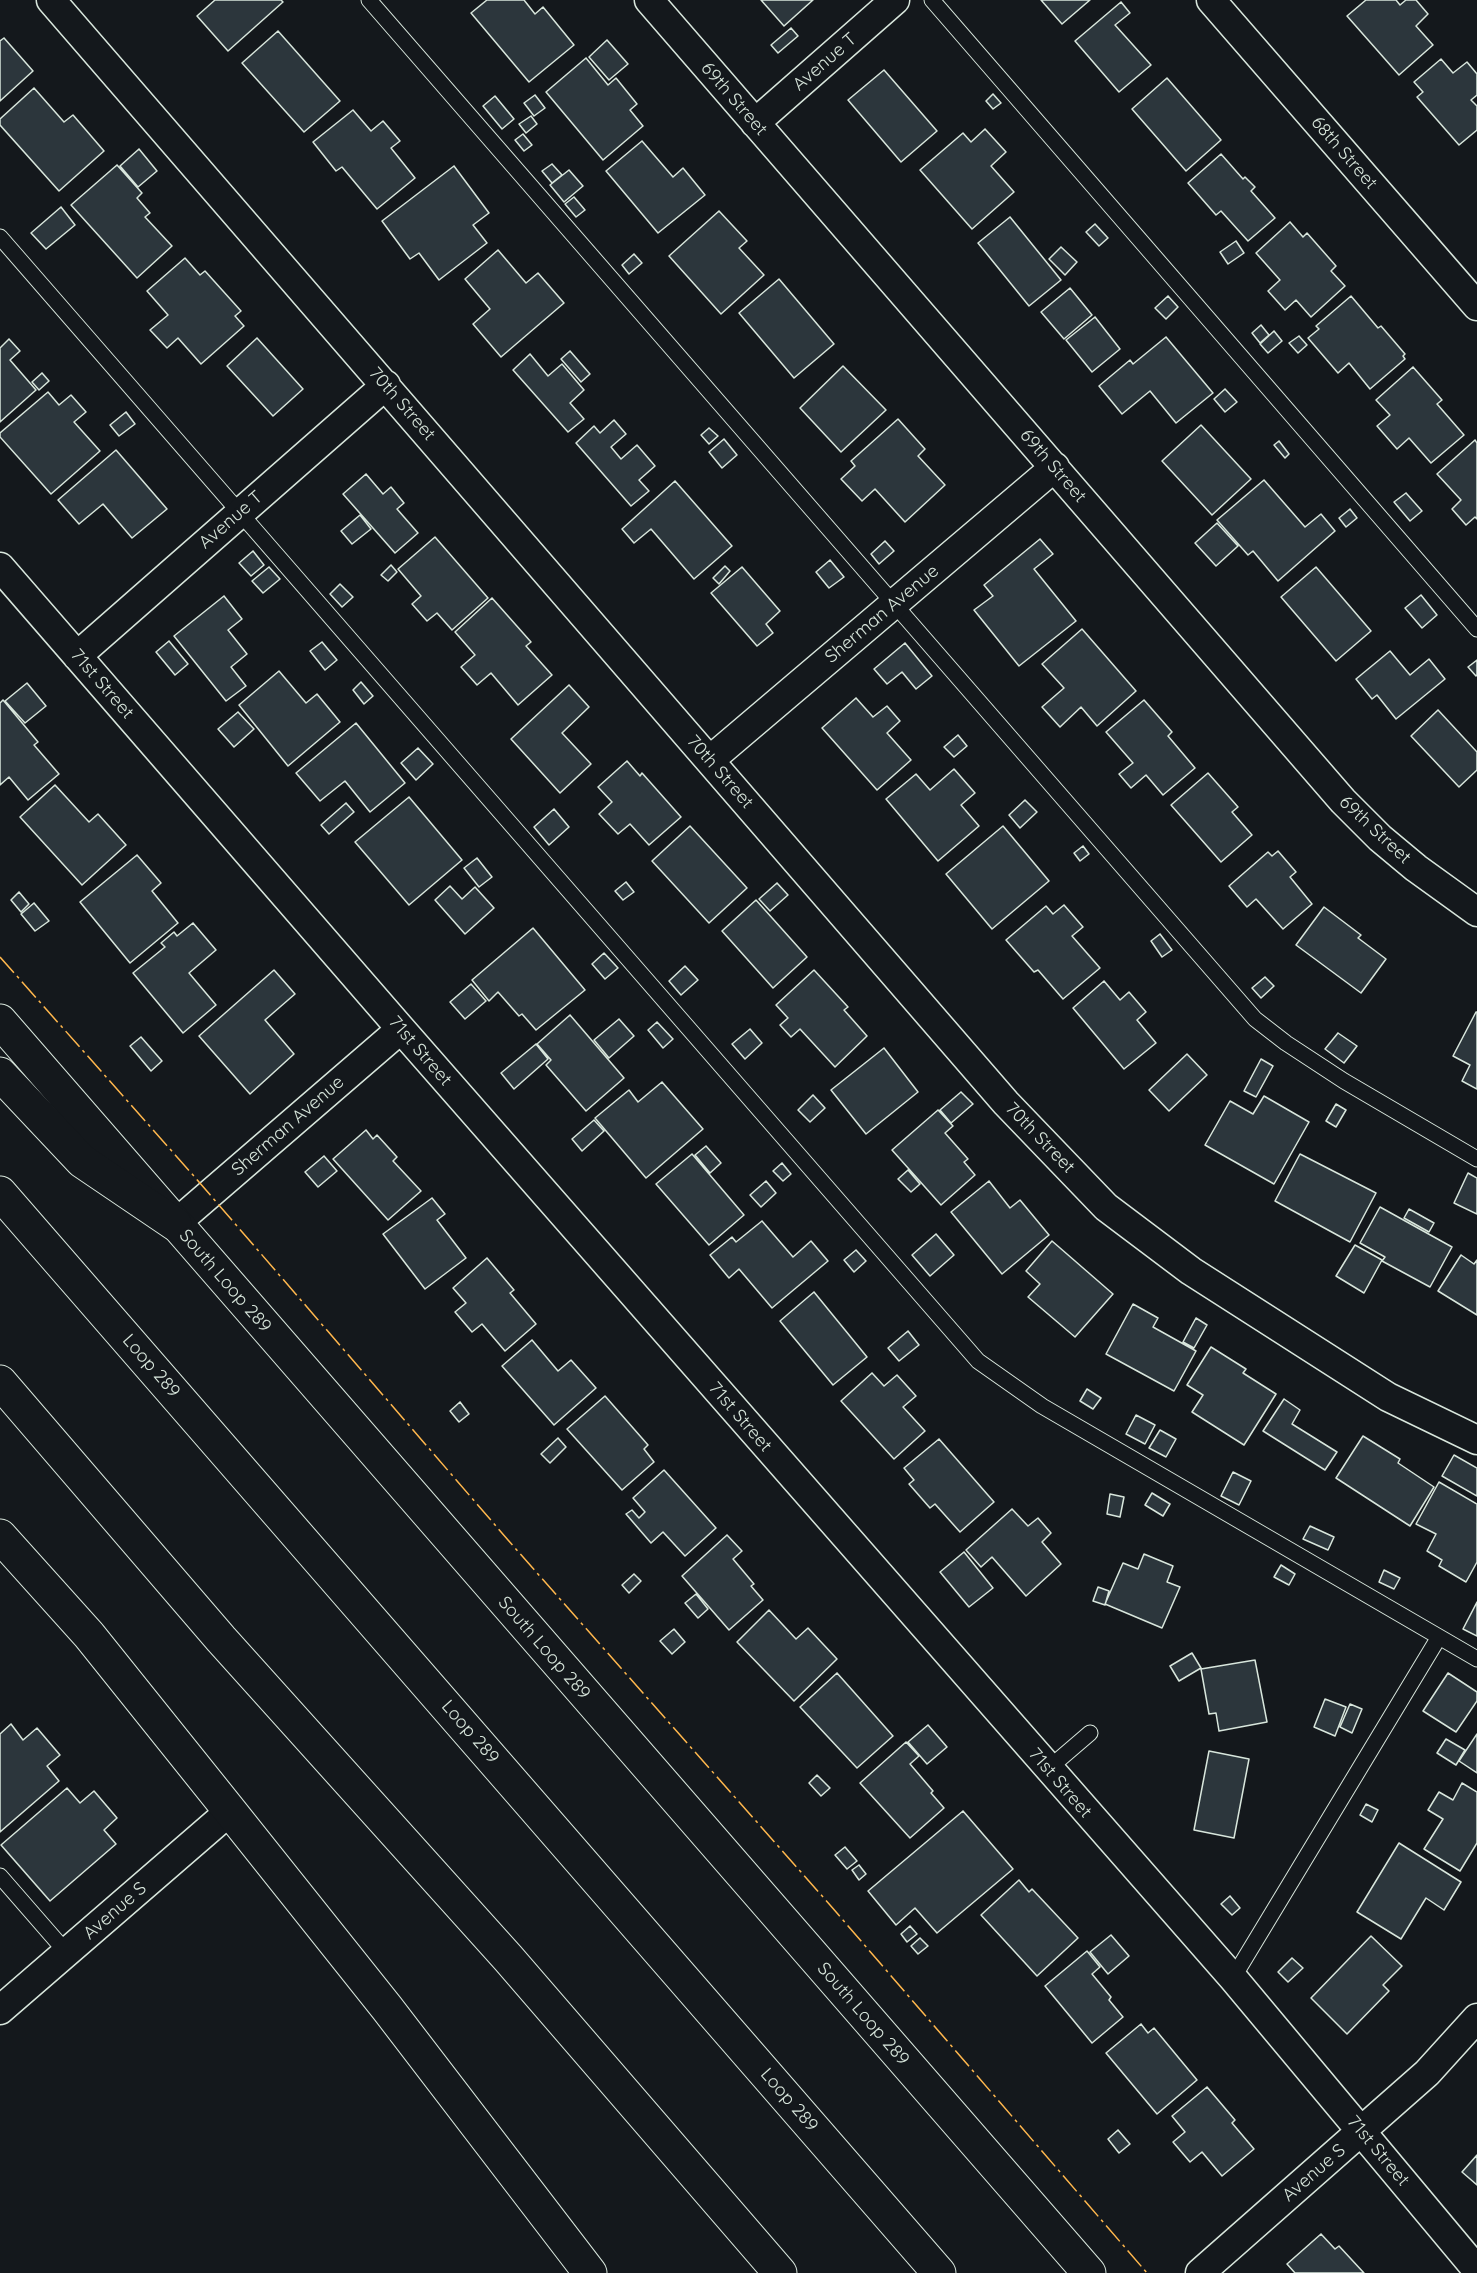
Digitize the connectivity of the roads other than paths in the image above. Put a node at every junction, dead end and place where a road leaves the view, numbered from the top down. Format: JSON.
{"nodes":[{"id":1,"x":51,"y":0,"type":"edge"},
{"id":2,"x":369,"y":0,"type":"edge"},
{"id":3,"x":648,"y":0,"type":"edge"},
{"id":4,"x":895,"y":0,"type":"edge"},
{"id":5,"x":932,"y":0,"type":"edge"},
{"id":6,"x":1211,"y":0,"type":"edge"},
{"id":7,"x":755,"y":123,"type":"junction"},
{"id":8,"x":0,"y":237,"type":"edge"},
{"id":9,"x":1477,"y":306,"type":"edge"},
{"id":10,"x":386,"y":385,"type":"junction"},
{"id":11,"x":1055,"y":467,"type":"junction"},
{"id":12,"x":240,"y":513,"type":"junction"},
{"id":13,"x":0,"y":567,"type":"edge"},
{"id":14,"x":894,"y":604,"type":"junction"},
{"id":15,"x":1477,"y":629,"type":"edge"},
{"id":16,"x":77,"y":656,"type":"junction"},
{"id":17,"x":710,"y":760,"type":"junction"},
{"id":18,"x":1477,"y":912,"type":"edge"},
{"id":19,"x":0,"y":1022,"type":"edge"},
{"id":20,"x":401,"y":1029,"type":"junction"},
{"id":21,"x":0,"y":1074,"type":"edge"},
{"id":22,"x":1477,"y":1159,"type":"edge"},
{"id":23,"x":0,"y":1193,"type":"edge"},
{"id":24,"x":175,"y":1224,"type":"junction"},
{"id":25,"x":0,"y":1382,"type":"edge"},
{"id":26,"x":1477,"y":1440,"type":"edge"},
{"id":27,"x":0,"y":1536,"type":"edge"},
{"id":28,"x":1439,"y":1636,"type":"junction"},
{"id":29,"x":1477,"y":1659,"type":"edge"},
{"id":30,"x":1090,"y":1733,"type":"dead end"},
{"id":31,"x":1048,"y":1769,"type":"junction"},
{"id":32,"x":230,"y":1811,"type":"junction"},
{"id":33,"x":0,"y":1876,"type":"edge"},
{"id":34,"x":67,"y":1953,"type":"junction"},
{"id":35,"x":1233,"y":1978,"type":"junction"},
{"id":36,"x":0,"y":2010,"type":"edge"},
{"id":37,"x":1477,"y":2019,"type":"edge"},
{"id":38,"x":1362,"y":2131,"type":"junction"},
{"id":39,"x":1477,"y":2270,"type":"edge"},
{"id":40,"x":590,"y":2273,"type":"edge"},
{"id":41,"x":780,"y":2273,"type":"edge"},
{"id":42,"x":939,"y":2273,"type":"edge"},
{"id":43,"x":1089,"y":2273,"type":"edge"},
{"id":44,"x":1200,"y":2273,"type":"edge"}],
"edges":[{"from":1,"to":10,"type":"street","name":"70th Street"},
{"from":2,"to":14,"type":"lane"},
{"from":3,"to":7,"type":"street","name":"69th Street"},
{"from":4,"to":7,"type":"street","name":"Avenue T"},
{"from":5,"to":15,"type":"lane"},
{"from":6,"to":9,"type":"street","name":"68th Street"},
{"from":7,"to":11,"type":"street","name":"69th Street"},
{"from":8,"to":12,"type":"lane"},
{"from":10,"to":12,"type":"street","name":"Avenue T"},
{"from":10,"to":17,"type":"street","name":"70th Street"},
{"from":11,"to":14,"type":"street","name":"Sherman Avenue"},
{"from":11,"to":18,"type":"street","name":"69th Street"},
{"from":12,"to":16,"type":"street","name":"Avenue T"},
{"from":12,"to":28,"type":"lane"},
{"from":13,"to":16,"type":"street","name":"71st Street"},
{"from":14,"to":17,"type":"street","name":"Sherman Avenue"},
{"from":14,"to":22,"type":"lane"},
{"from":16,"to":20,"type":"street","name":"71st Street"},
{"from":17,"to":26,"type":"street","name":"70th Street"},
{"from":19,"to":24,"type":"main road","name":"South Loop 289"},
{"from":20,"to":24,"type":"street","name":"Sherman Avenue"},
{"from":20,"to":31,"type":"street","name":"71st Street"},
{"from":21,"to":24,"type":"main road"},
{"from":23,"to":42,"type":"main road","name":"Loop 289"},
{"from":24,"to":43,"type":"main road","name":"South Loop 289"},
{"from":25,"to":41,"type":"main road"},
{"from":27,"to":32,"type":"main road"},
{"from":28,"to":29,"type":"lane"},
{"from":28,"to":35,"type":"lane"},
{"from":30,"to":31,"type":"lane"},
{"from":31,"to":35,"type":"street","name":"71st Street"},
{"from":32,"to":34,"type":"street","name":"Avenue S"},
{"from":32,"to":40,"type":"main road"},
{"from":33,"to":34,"type":"lane"},
{"from":34,"to":36,"type":"street","name":"Avenue S"},
{"from":35,"to":38,"type":"street","name":"71st Street"},
{"from":37,"to":38,"type":"street","name":"Avenue S"},
{"from":38,"to":39,"type":"street","name":"71st Street"},
{"from":38,"to":44,"type":"street","name":"Avenue S"}]}
